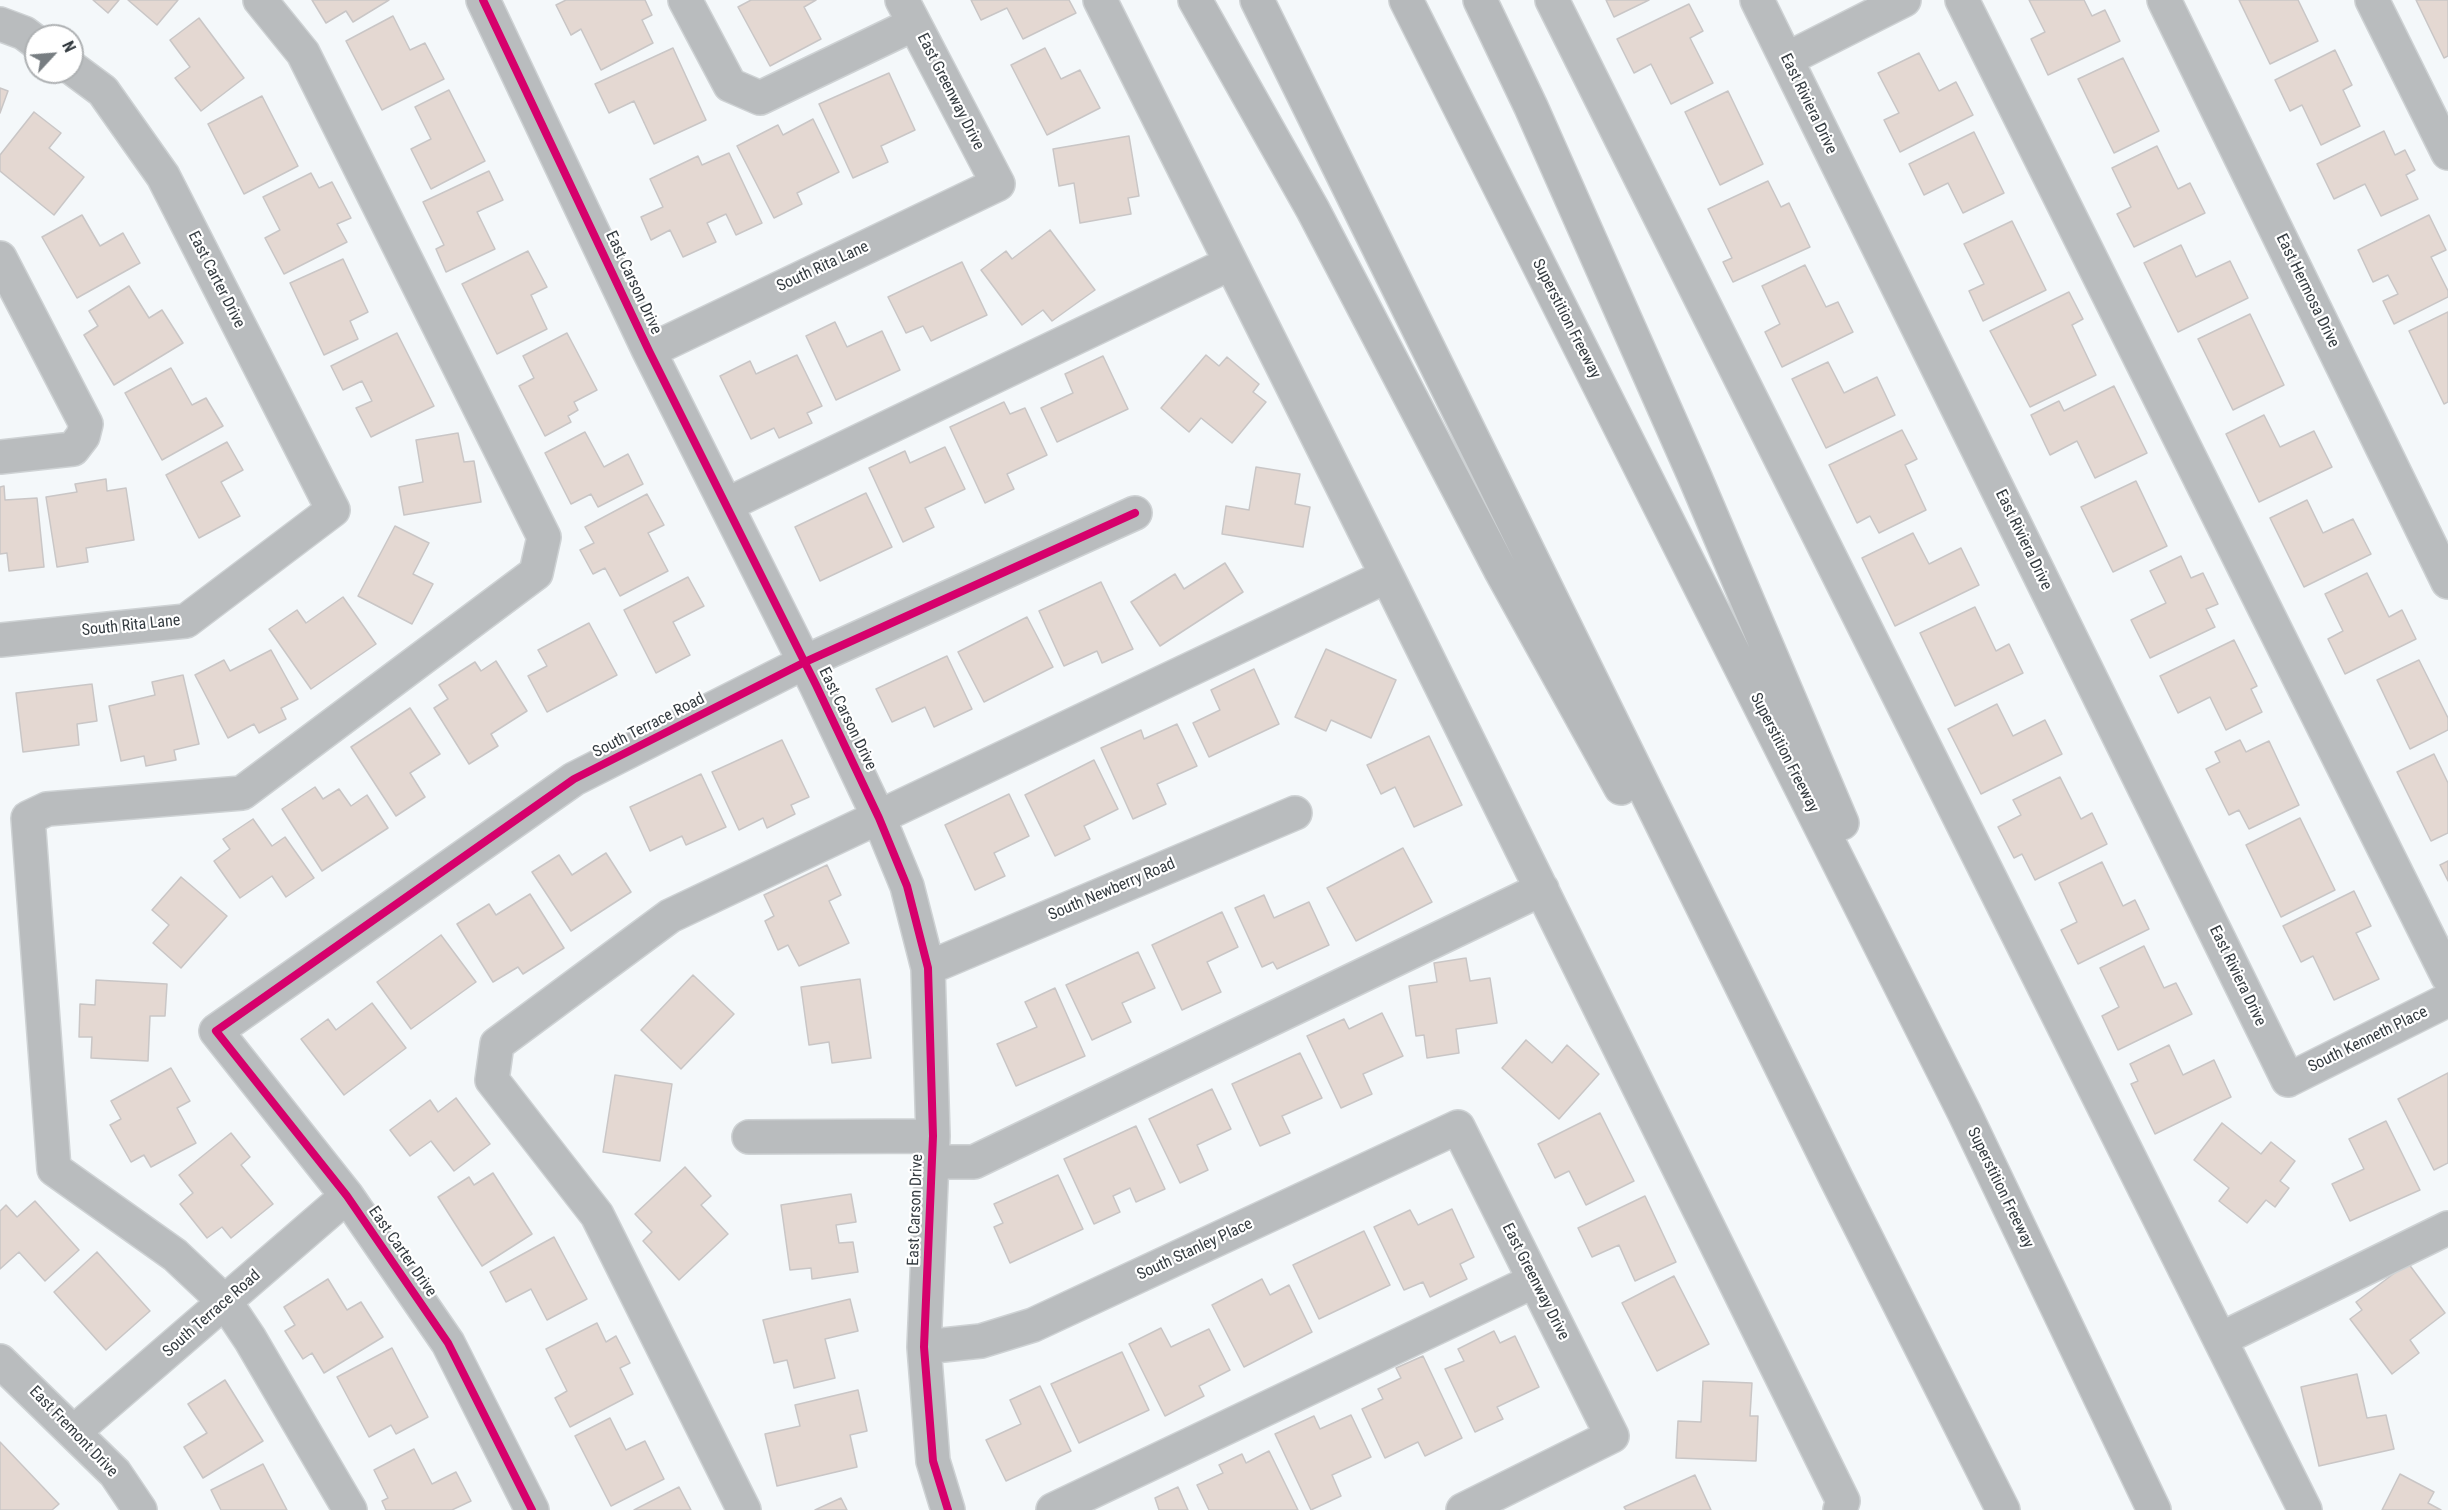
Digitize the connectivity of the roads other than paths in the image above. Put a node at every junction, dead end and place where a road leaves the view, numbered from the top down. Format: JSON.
{"nodes":[{"id":1,"x":260,"y":0,"type":"edge"},
{"id":2,"x":483,"y":0,"type":"edge"},
{"id":3,"x":685,"y":0,"type":"edge"},
{"id":4,"x":1100,"y":0,"type":"edge"},
{"id":5,"x":1195,"y":0,"type":"edge"},
{"id":6,"x":1257,"y":0,"type":"edge"},
{"id":7,"x":1406,"y":0,"type":"edge"},
{"id":8,"x":1480,"y":0,"type":"edge"},
{"id":9,"x":1552,"y":0,"type":"edge"},
{"id":10,"x":1757,"y":0,"type":"edge"},
{"id":11,"x":1904,"y":0,"type":"edge"},
{"id":12,"x":1962,"y":0,"type":"edge"},
{"id":13,"x":2164,"y":0,"type":"edge"},
{"id":14,"x":2372,"y":0,"type":"edge"},
{"id":15,"x":908,"y":12,"type":"edge"},
{"id":16,"x":0,"y":24,"type":"edge"},
{"id":17,"x":24,"y":33,"type":"edge"},
{"id":18,"x":1787,"y":59,"type":"junction"},
{"id":19,"x":84,"y":77,"type":"edge"},
{"id":20,"x":2448,"y":153,"type":"edge"},
{"id":21,"x":998,"y":184,"type":"joint"},
{"id":22,"x":0,"y":258,"type":"edge"},
{"id":23,"x":1231,"y":263,"type":"junction"},
{"id":24,"x":649,"y":351,"type":"junction"},
{"id":25,"x":0,"y":457,"type":"edge"},
{"id":26,"x":726,"y":506,"type":"junction"},
{"id":27,"x":333,"y":510,"type":"joint"},
{"id":28,"x":1135,"y":513,"type":"dead end"},
{"id":29,"x":1387,"y":576,"type":"junction"},
{"id":30,"x":2448,"y":582,"type":"edge"},
{"id":31,"x":0,"y":640,"type":"edge"},
{"id":32,"x":805,"y":663,"type":"junction"},
{"id":33,"x":1295,"y":813,"type":"dead end"},
{"id":34,"x":879,"y":818,"type":"junction"},
{"id":35,"x":1542,"y":889,"type":"junction"},
{"id":36,"x":928,"y":968,"type":"junction"},
{"id":37,"x":2448,"y":977,"type":"edge"},
{"id":38,"x":2448,"y":1000,"type":"edge"},
{"id":39,"x":216,"y":1031,"type":"joint"},
{"id":40,"x":2288,"y":1080,"type":"joint"},
{"id":41,"x":1964,"y":1112,"type":"junction"},
{"id":42,"x":1458,"y":1127,"type":"joint"},
{"id":43,"x":748,"y":1137,"type":"dead end"},
{"id":44,"x":932,"y":1149,"type":"junction"},
{"id":45,"x":1836,"y":1178,"type":"junction"},
{"id":46,"x":347,"y":1196,"type":"junction"},
{"id":47,"x":2448,"y":1228,"type":"edge"},
{"id":48,"x":1534,"y":1281,"type":"junction"},
{"id":49,"x":226,"y":1303,"type":"junction"},
{"id":50,"x":2221,"y":1339,"type":"junction"},
{"id":51,"x":924,"y":1347,"type":"junction"},
{"id":52,"x":0,"y":1360,"type":"edge"},
{"id":53,"x":75,"y":1431,"type":"junction"},
{"id":54,"x":140,"y":1510,"type":"edge"},
{"id":55,"x":350,"y":1510,"type":"edge"},
{"id":56,"x":532,"y":1510,"type":"edge"},
{"id":57,"x":744,"y":1510,"type":"edge"},
{"id":58,"x":948,"y":1510,"type":"edge"},
{"id":59,"x":1053,"y":1510,"type":"edge"},
{"id":60,"x":1463,"y":1510,"type":"edge"},
{"id":61,"x":1840,"y":1510,"type":"edge"},
{"id":62,"x":2003,"y":1510,"type":"edge"},
{"id":63,"x":2154,"y":1510,"type":"edge"},
{"id":64,"x":2305,"y":1510,"type":"edge"}],
"edges":[{"from":1,"to":49,"type":"street"},
{"from":2,"to":24,"type":"street","name":"East Carson Drive"},
{"from":3,"to":15,"type":"street"},
{"from":4,"to":23,"type":"street"},
{"from":5,"to":45,"type":"highway"},
{"from":6,"to":45,"type":"highway"},
{"from":7,"to":41,"type":"highway","name":"Superstition Freeway"},
{"from":8,"to":41,"type":"highway"},
{"from":9,"to":50,"type":"street"},
{"from":10,"to":18,"type":"street","name":"East Riviera Drive"},
{"from":11,"to":18,"type":"street"},
{"from":12,"to":37,"type":"street"},
{"from":13,"to":30,"type":"street","name":"East Hermosa Drive"},
{"from":14,"to":20,"type":"street"},
{"from":15,"to":21,"type":"street","name":"East Greenway Drive"},
{"from":16,"to":17,"type":"street"},
{"from":18,"to":40,"type":"street","name":"East Riviera Drive"},
{"from":19,"to":27,"type":"street","name":"East Carter Drive"},
{"from":21,"to":24,"type":"street","name":"South Rita Lane"},
{"from":22,"to":25,"type":"street"},
{"from":23,"to":26,"type":"street"},
{"from":23,"to":29,"type":"street"},
{"from":24,"to":26,"type":"street","name":"East Carson Drive"},
{"from":26,"to":32,"type":"street","name":"East Carson Drive"},
{"from":27,"to":31,"type":"street","name":"South Rita Lane"},
{"from":28,"to":32,"type":"street","name":"South Terrace Road"},
{"from":29,"to":34,"type":"street"},
{"from":29,"to":35,"type":"street"},
{"from":32,"to":34,"type":"street","name":"East Carson Drive"},
{"from":32,"to":39,"type":"street","name":"South Terrace Road"},
{"from":33,"to":36,"type":"street","name":"South Newberry Road"},
{"from":34,"to":36,"type":"street","name":"East Carson Drive"},
{"from":34,"to":57,"type":"street"},
{"from":35,"to":44,"type":"street"},
{"from":35,"to":61,"type":"street"},
{"from":36,"to":44,"type":"street","name":"East Carson Drive"},
{"from":38,"to":40,"type":"street","name":"South Kenneth Place"},
{"from":39,"to":46,"type":"street","name":"East Carter Drive"},
{"from":41,"to":63,"type":"highway","name":"Superstition Freeway"},
{"from":42,"to":48,"type":"street","name":"East Greenway Drive"},
{"from":42,"to":51,"type":"street","name":"South Stanley Place"},
{"from":43,"to":44,"type":"street"},
{"from":44,"to":51,"type":"street","name":"East Carson Drive"},
{"from":45,"to":62,"type":"highway"},
{"from":46,"to":49,"type":"street","name":"South Terrace Road"},
{"from":46,"to":56,"type":"street","name":"East Carter Drive"},
{"from":47,"to":50,"type":"street"},
{"from":48,"to":59,"type":"street"},
{"from":48,"to":60,"type":"street","name":"East Greenway Drive"},
{"from":49,"to":53,"type":"street","name":"South Terrace Road"},
{"from":49,"to":55,"type":"street"},
{"from":50,"to":64,"type":"street"},
{"from":51,"to":58,"type":"street","name":"East Carson Drive"},
{"from":52,"to":53,"type":"street","name":"East Fremont Drive"},
{"from":53,"to":54,"type":"street","name":"East Fremont Drive"}]}
